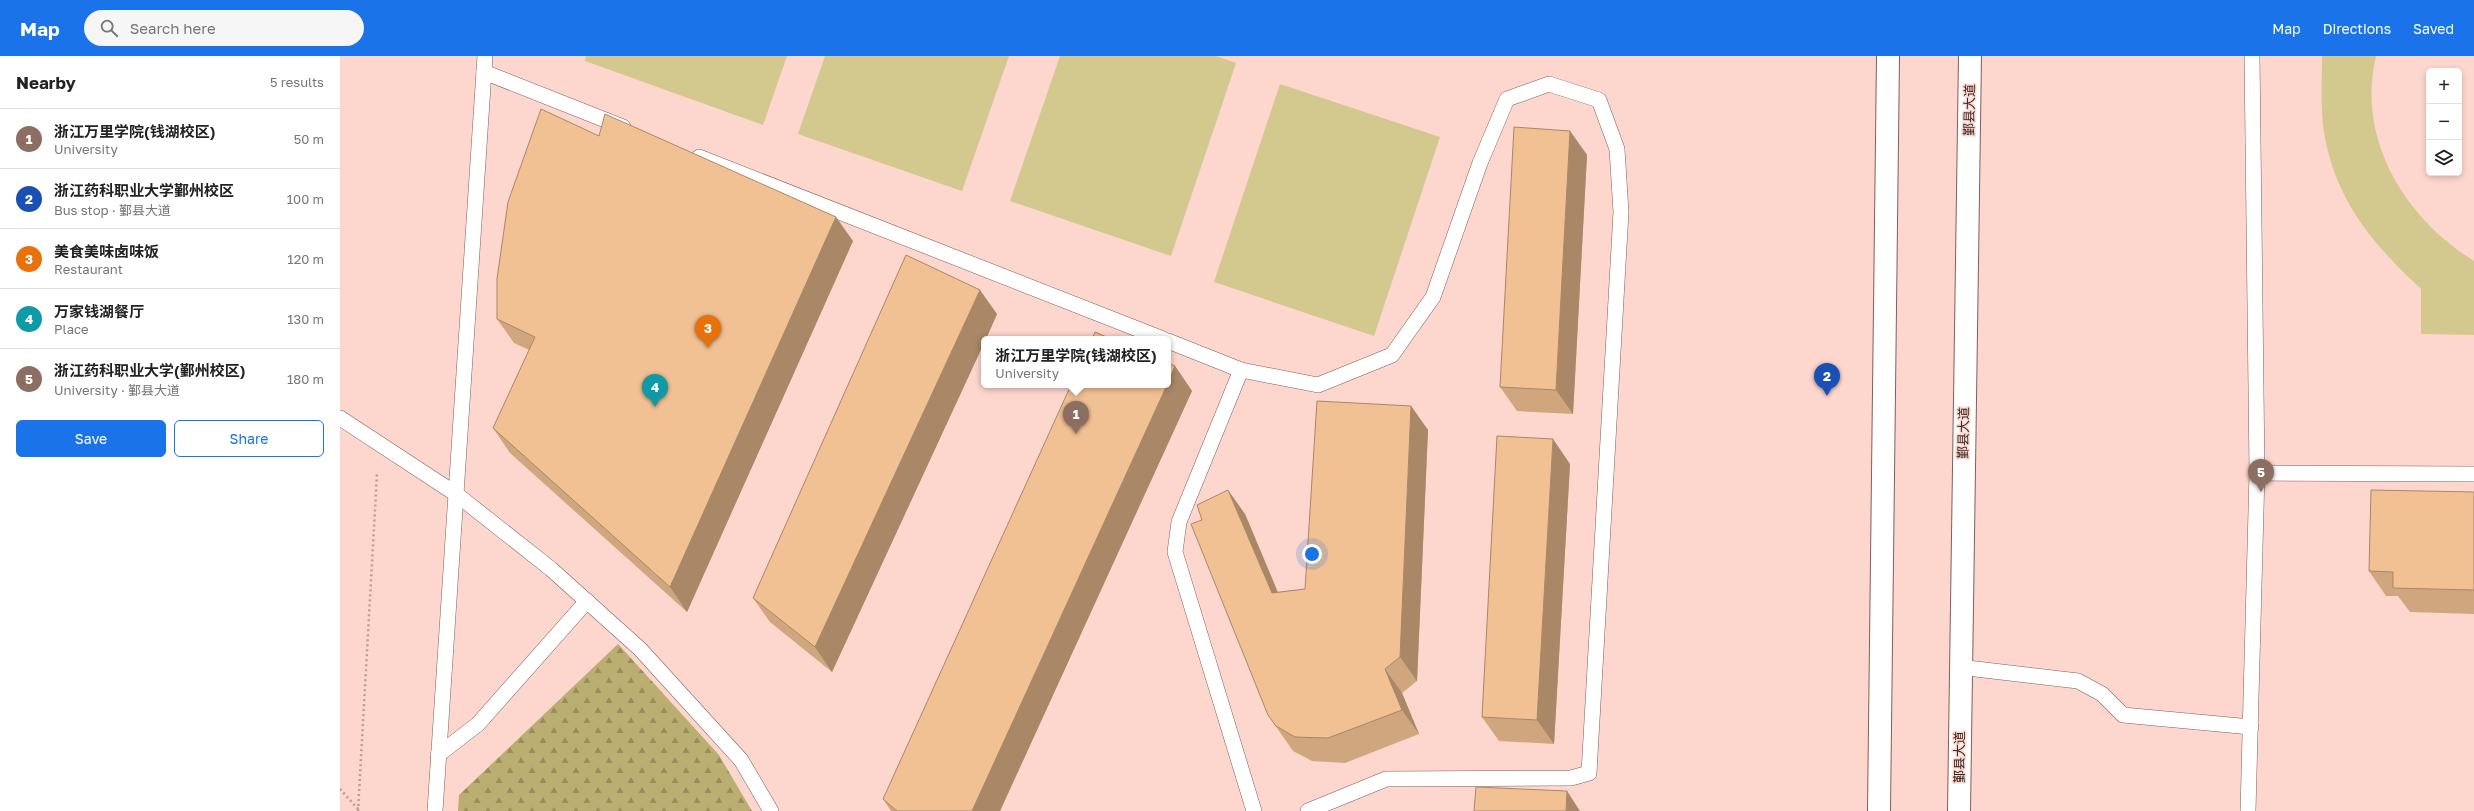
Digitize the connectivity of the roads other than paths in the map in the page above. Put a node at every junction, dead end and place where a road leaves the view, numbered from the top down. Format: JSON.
{"nodes":[{"id":1,"x":485,"y":56,"type":"edge"},
{"id":2,"x":1888,"y":56,"type":"edge"},
{"id":3,"x":1970,"y":56,"type":"edge"},
{"id":4,"x":2252,"y":56,"type":"edge"},
{"id":5,"x":484,"y":72,"type":"junction"},
{"id":6,"x":639,"y":133,"type":"edge"},
{"id":7,"x":683,"y":151,"type":"edge"},
{"id":8,"x":1155,"y":336,"type":"edge"},
{"id":9,"x":1171,"y":342,"type":"edge"},
{"id":10,"x":1240,"y":370,"type":"junction"},
{"id":11,"x":340,"y":418,"type":"edge"},
{"id":12,"x":2257,"y":473,"type":"junction"},
{"id":13,"x":2474,"y":474,"type":"edge"},
{"id":14,"x":456,"y":494,"type":"junction"},
{"id":15,"x":587,"y":601,"type":"junction"},
{"id":16,"x":1960,"y":667,"type":"junction"},
{"id":17,"x":2251,"y":727,"type":"junction"},
{"id":18,"x":438,"y":755,"type":"junction"},
{"id":19,"x":435,"y":811,"type":"edge"},
{"id":20,"x":771,"y":811,"type":"edge"},
{"id":21,"x":1254,"y":811,"type":"edge"},
{"id":22,"x":1308,"y":811,"type":"edge"},
{"id":23,"x":1879,"y":811,"type":"edge"},
{"id":24,"x":1959,"y":811,"type":"edge"},
{"id":25,"x":2248,"y":811,"type":"edge"}],
"edges":[{"from":1,"to":5,"type":"lane"},
{"from":2,"to":23,"type":"main road"},
{"from":3,"to":16,"type":"main road","name":"鄞县大道"},
{"from":4,"to":12,"type":"lane"},
{"from":5,"to":6,"type":"lane"},
{"from":5,"to":14,"type":"lane"},
{"from":7,"to":8,"type":"lane"},
{"from":9,"to":10,"type":"lane"},
{"from":10,"to":21,"type":"lane"},
{"from":10,"to":22,"type":"lane"},
{"from":11,"to":14,"type":"lane"},
{"from":12,"to":13,"type":"lane"},
{"from":12,"to":17,"type":"lane"},
{"from":14,"to":15,"type":"lane"},
{"from":14,"to":18,"type":"lane"},
{"from":15,"to":18,"type":"lane"},
{"from":15,"to":20,"type":"lane"},
{"from":16,"to":17,"type":"lane"},
{"from":16,"to":24,"type":"main road","name":"鄞县大道"},
{"from":17,"to":25,"type":"lane"},
{"from":18,"to":19,"type":"lane"}]}
